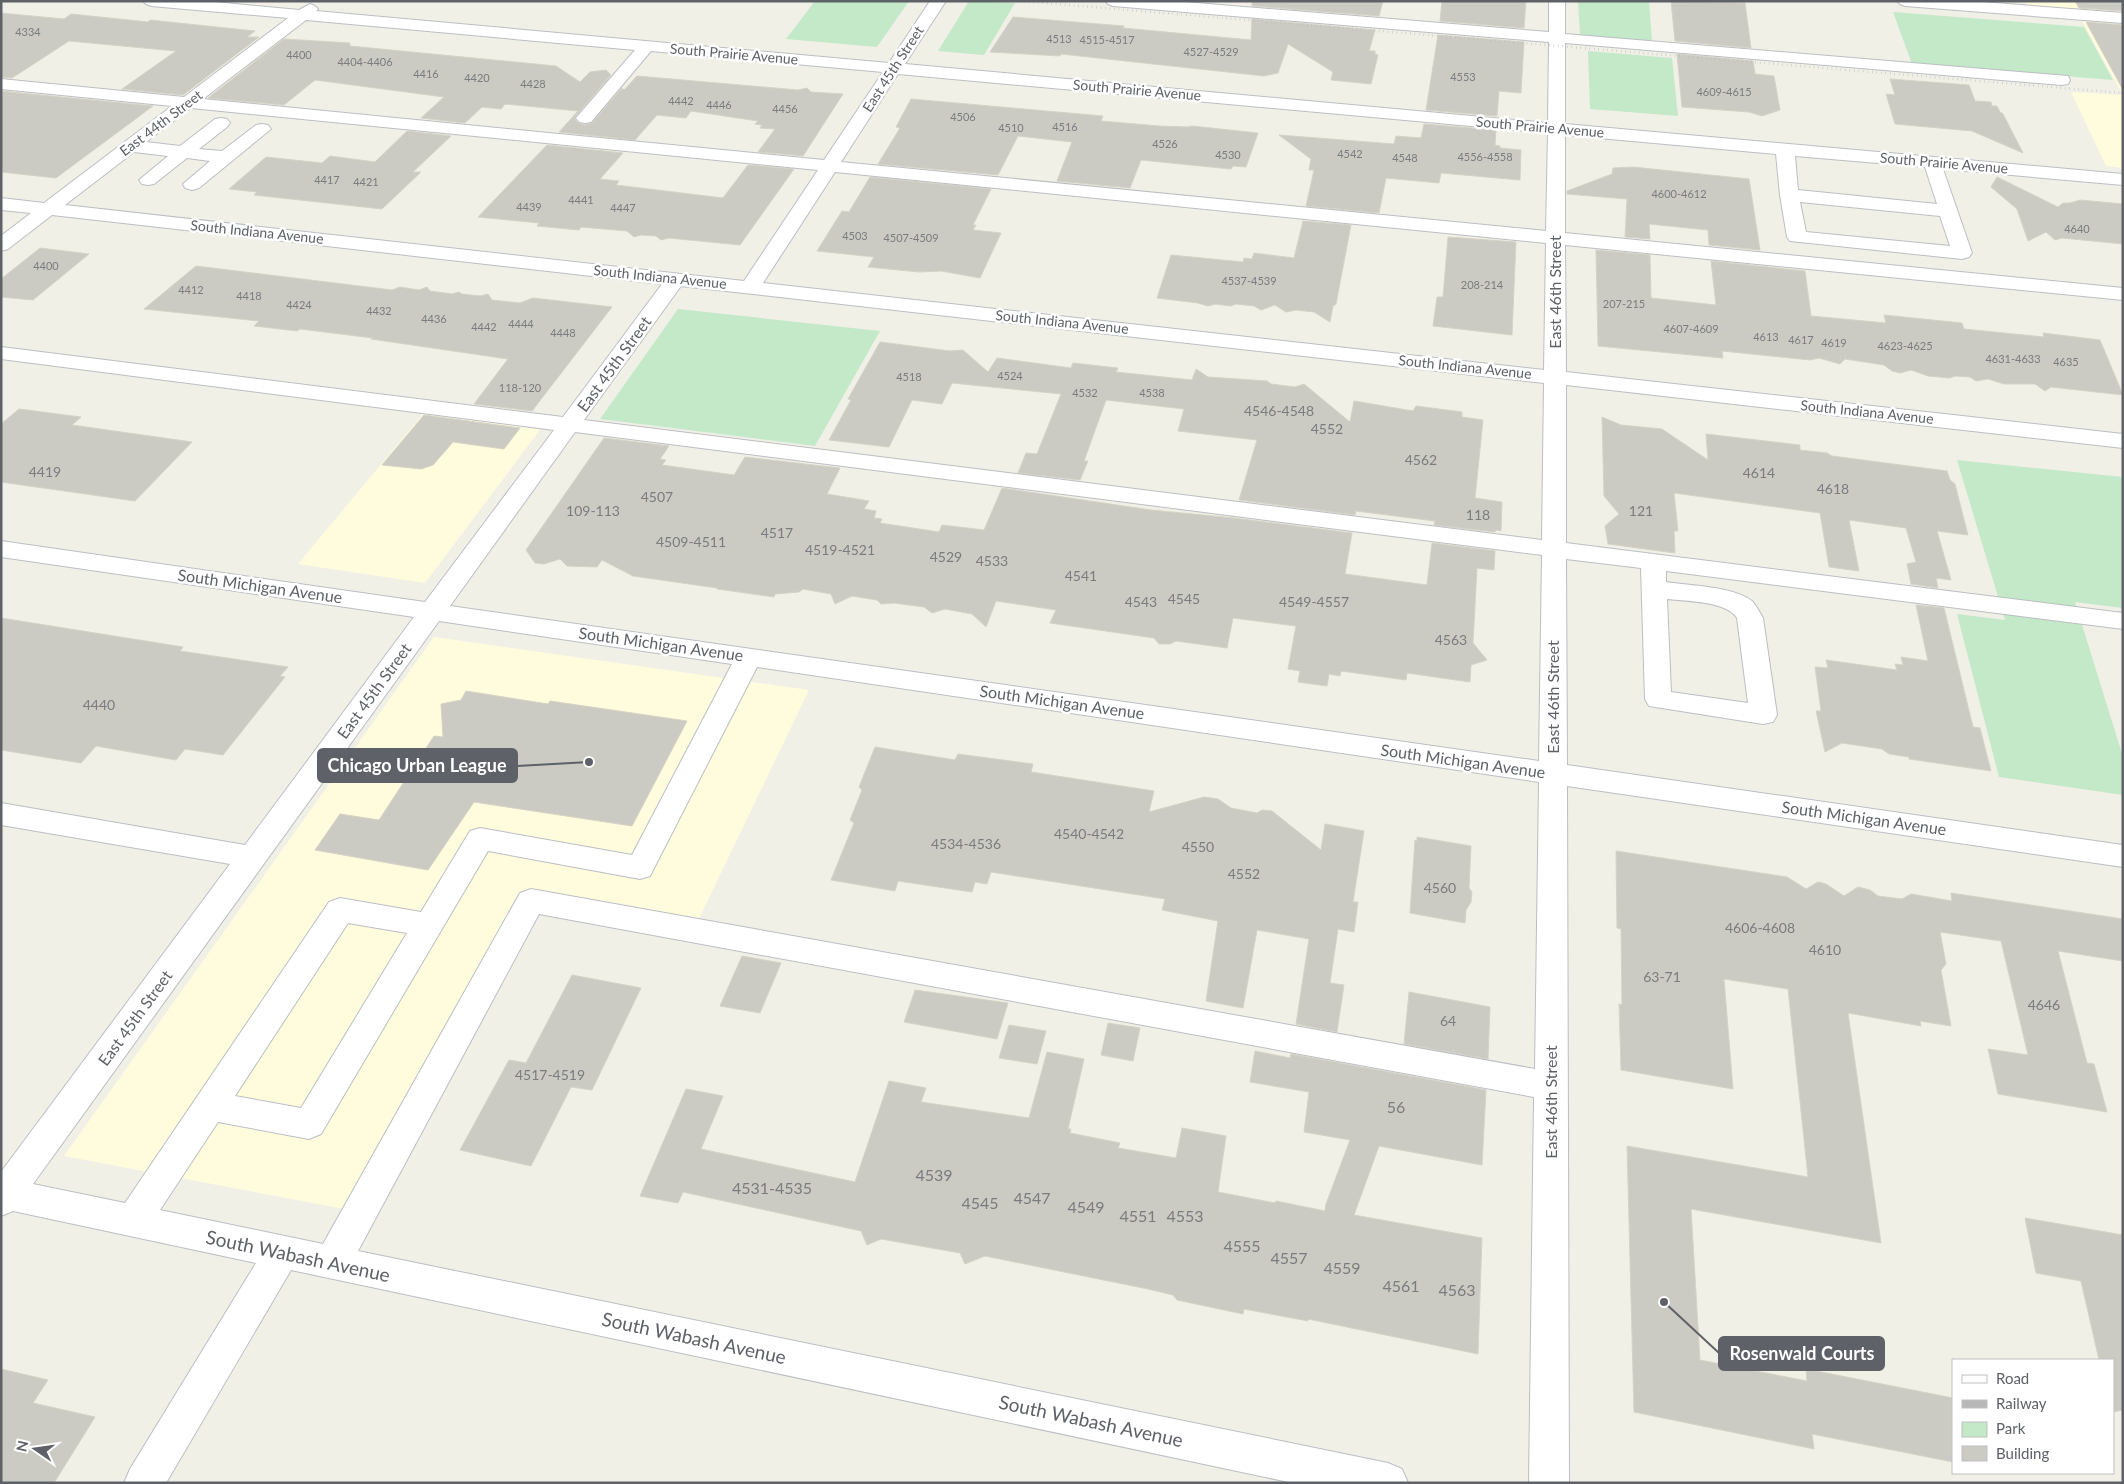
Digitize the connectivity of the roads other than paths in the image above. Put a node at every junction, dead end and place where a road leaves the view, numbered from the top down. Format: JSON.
{"nodes":[{"id":1,"x":151,"y":1,"type":"edge"},
{"id":2,"x":321,"y":1,"type":"edge"},
{"id":3,"x":938,"y":1,"type":"edge"},
{"id":4,"x":1114,"y":1,"type":"edge"},
{"id":5,"x":1557,"y":1,"type":"edge"},
{"id":6,"x":1906,"y":1,"type":"edge"},
{"id":7,"x":303,"y":15,"type":"junction"},
{"id":8,"x":2123,"y":18,"type":"edge"},
{"id":9,"x":1557,"y":38,"type":"junction"},
{"id":10,"x":647,"y":46,"type":"junction"},
{"id":11,"x":894,"y":68,"type":"junction"},
{"id":12,"x":2062,"y":80,"type":"dead end"},
{"id":13,"x":1,"y":84,"type":"edge"},
{"id":14,"x":188,"y":102,"type":"junction"},
{"id":15,"x":585,"y":118,"type":"dead end"},
{"id":16,"x":221,"y":123,"type":"dead end"},
{"id":17,"x":1556,"y":128,"type":"junction"},
{"id":18,"x":262,"y":129,"type":"dead end"},
{"id":19,"x":130,"y":146,"type":"junction"},
{"id":20,"x":1785,"y":149,"type":"junction"},
{"id":21,"x":184,"y":152,"type":"junction"},
{"id":22,"x":226,"y":157,"type":"junction"},
{"id":23,"x":1932,"y":162,"type":"junction"},
{"id":24,"x":830,"y":165,"type":"junction"},
{"id":25,"x":148,"y":180,"type":"dead end"},
{"id":26,"x":2123,"y":180,"type":"edge"},
{"id":27,"x":192,"y":184,"type":"dead end"},
{"id":28,"x":1790,"y":195,"type":"junction"},
{"id":29,"x":1,"y":204,"type":"edge"},
{"id":30,"x":48,"y":209,"type":"junction"},
{"id":31,"x":1948,"y":211,"type":"junction"},
{"id":32,"x":1556,"y":238,"type":"junction"},
{"id":33,"x":1,"y":245,"type":"edge"},
{"id":34,"x":676,"y":279,"type":"junction"},
{"id":35,"x":750,"y":287,"type":"junction"},
{"id":36,"x":2123,"y":294,"type":"edge"},
{"id":37,"x":1,"y":353,"type":"edge"},
{"id":38,"x":1554,"y":377,"type":"junction"},
{"id":39,"x":569,"y":426,"type":"junction"},
{"id":40,"x":2123,"y":441,"type":"edge"},
{"id":41,"x":1554,"y":548,"type":"junction"},
{"id":42,"x":1,"y":549,"type":"edge"},
{"id":43,"x":1653,"y":561,"type":"junction"},
{"id":44,"x":1656,"y":589,"type":"junction"},
{"id":45,"x":433,"y":611,"type":"junction"},
{"id":46,"x":2123,"y":621,"type":"edge"},
{"id":47,"x":749,"y":657,"type":"junction"},
{"id":48,"x":1553,"y":774,"type":"junction"},
{"id":49,"x":1,"y":814,"type":"edge"},
{"id":50,"x":2123,"y":856,"type":"edge"},
{"id":51,"x":252,"y":857,"type":"junction"},
{"id":52,"x":428,"y":925,"type":"junction"},
{"id":53,"x":1551,"y":1086,"type":"junction"},
{"id":54,"x":210,"y":1106,"type":"junction"},
{"id":55,"x":3,"y":1196,"type":"edge"},
{"id":56,"x":133,"y":1221,"type":"junction"},
{"id":57,"x":282,"y":1252,"type":"junction"},
{"id":58,"x":332,"y":1262,"type":"junction"},
{"id":59,"x":144,"y":1483,"type":"edge"},
{"id":60,"x":1388,"y":1483,"type":"edge"},
{"id":61,"x":1549,"y":1483,"type":"edge"}],
"edges":[{"from":1,"to":7,"type":"street","name":"South Prairie Avenue"},
{"from":2,"to":7,"type":"street","name":"East 44th Street"},
{"from":3,"to":11,"type":"street","name":"East 45th Street"},
{"from":4,"to":9,"type":"street"},
{"from":5,"to":9,"type":"street","name":"East 46th Street"},
{"from":6,"to":8,"type":"street"},
{"from":7,"to":10,"type":"street","name":"South Prairie Avenue"},
{"from":7,"to":14,"type":"street","name":"East 44th Street"},
{"from":9,"to":12,"type":"street"},
{"from":9,"to":17,"type":"street","name":"East 46th Street"},
{"from":10,"to":11,"type":"street","name":"South Prairie Avenue"},
{"from":10,"to":15,"type":"street"},
{"from":11,"to":17,"type":"street","name":"South Prairie Avenue"},
{"from":11,"to":24,"type":"street","name":"East 45th Street"},
{"from":13,"to":14,"type":"street"},
{"from":14,"to":19,"type":"street","name":"East 44th Street"},
{"from":14,"to":24,"type":"street"},
{"from":16,"to":21,"type":"street"},
{"from":17,"to":20,"type":"street","name":"South Prairie Avenue"},
{"from":17,"to":32,"type":"street","name":"East 46th Street"},
{"from":18,"to":22,"type":"street"},
{"from":19,"to":21,"type":"street"},
{"from":19,"to":30,"type":"street","name":"East 44th Street"},
{"from":20,"to":23,"type":"street","name":"South Prairie Avenue"},
{"from":20,"to":28,"type":"street"},
{"from":21,"to":22,"type":"street"},
{"from":21,"to":25,"type":"street"},
{"from":22,"to":27,"type":"street"},
{"from":23,"to":26,"type":"street","name":"South Prairie Avenue"},
{"from":23,"to":31,"type":"street"},
{"from":24,"to":32,"type":"street"},
{"from":24,"to":35,"type":"street","name":"East 45th Street"},
{"from":28,"to":31,"type":"street"},
{"from":28,"to":31,"type":"street"},
{"from":29,"to":30,"type":"street","name":"South Indiana Avenue"},
{"from":30,"to":33,"type":"street","name":"East 44th Street"},
{"from":30,"to":34,"type":"street","name":"South Indiana Avenue"},
{"from":32,"to":36,"type":"street"},
{"from":32,"to":38,"type":"street","name":"East 46th Street"},
{"from":34,"to":35,"type":"street","name":"South Indiana Avenue"},
{"from":34,"to":39,"type":"street","name":"East 45th Street"},
{"from":35,"to":38,"type":"street","name":"South Indiana Avenue"},
{"from":37,"to":39,"type":"street"},
{"from":38,"to":40,"type":"street","name":"South Indiana Avenue"},
{"from":38,"to":41,"type":"street","name":"East 46th Street"},
{"from":39,"to":41,"type":"street"},
{"from":39,"to":45,"type":"street","name":"East 45th Street"},
{"from":41,"to":43,"type":"street"},
{"from":41,"to":48,"type":"street","name":"East 46th Street"},
{"from":42,"to":45,"type":"street","name":"South Michigan Avenue"},
{"from":43,"to":44,"type":"street"},
{"from":43,"to":46,"type":"street"},
{"from":44,"to":44,"type":"street"},
{"from":45,"to":47,"type":"street","name":"South Michigan Avenue"},
{"from":45,"to":51,"type":"street","name":"East 45th Street"},
{"from":47,"to":48,"type":"street","name":"South Michigan Avenue"},
{"from":47,"to":52,"type":"street"},
{"from":48,"to":50,"type":"street","name":"South Michigan Avenue"},
{"from":48,"to":53,"type":"street","name":"East 46th Street"},
{"from":49,"to":51,"type":"street"},
{"from":51,"to":55,"type":"street","name":"East 45th Street"},
{"from":52,"to":54,"type":"street"},
{"from":52,"to":54,"type":"street"},
{"from":53,"to":58,"type":"street"},
{"from":53,"to":61,"type":"street","name":"East 46th Street"},
{"from":54,"to":56,"type":"street"},
{"from":55,"to":56,"type":"street","name":"South Wabash Avenue"},
{"from":56,"to":57,"type":"street","name":"South Wabash Avenue"},
{"from":57,"to":58,"type":"street","name":"South Wabash Avenue"},
{"from":57,"to":59,"type":"street"},
{"from":58,"to":60,"type":"street","name":"South Wabash Avenue"}]}
